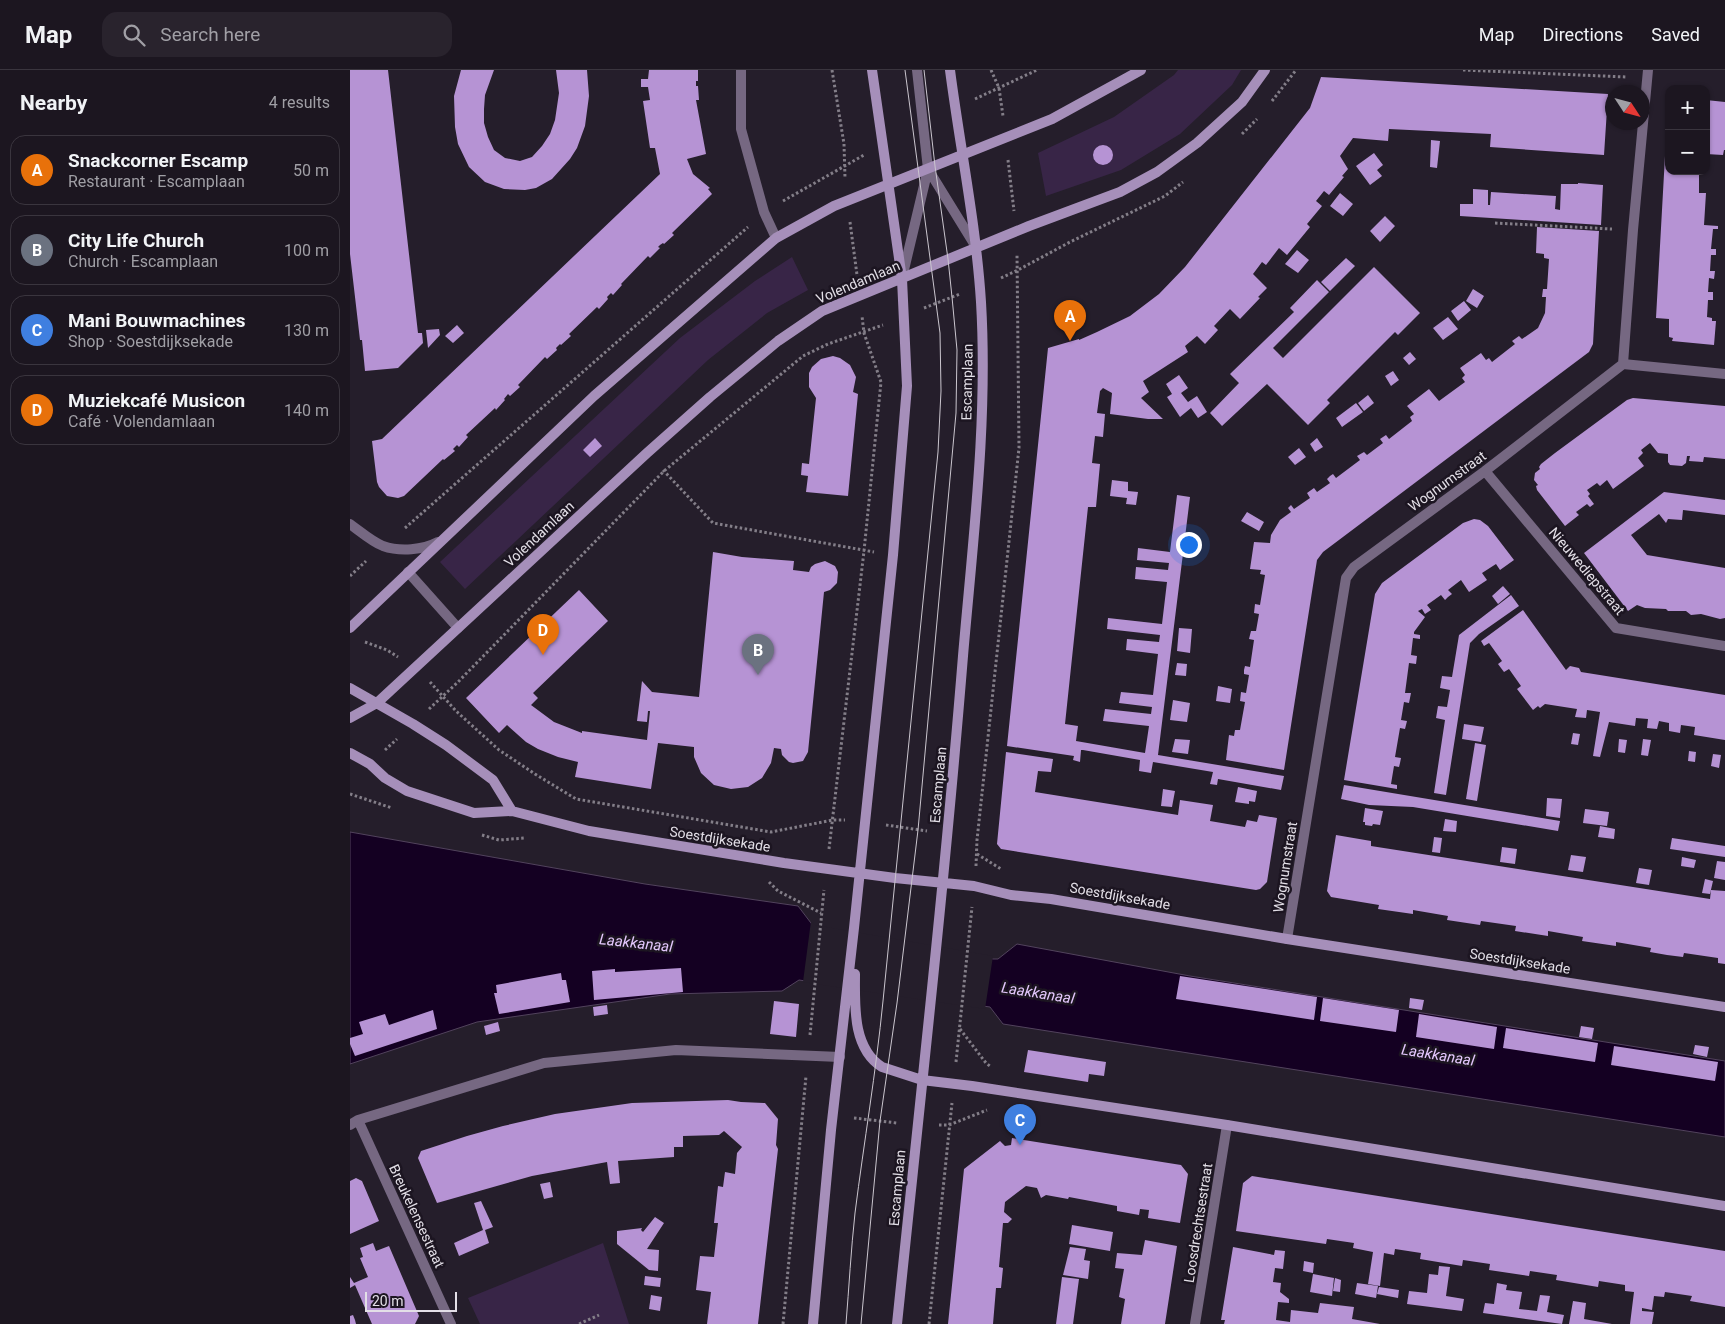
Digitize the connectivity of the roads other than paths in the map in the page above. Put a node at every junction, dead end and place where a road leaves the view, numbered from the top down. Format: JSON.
{"nodes":[{"id":1,"x":742,"y":70,"type":"edge"},
{"id":2,"x":872,"y":70,"type":"edge"},
{"id":3,"x":917,"y":70,"type":"edge"},
{"id":4,"x":950,"y":70,"type":"edge"},
{"id":5,"x":1141,"y":70,"type":"edge"},
{"id":6,"x":1265,"y":70,"type":"edge"},
{"id":7,"x":1647,"y":74,"type":"edge"},
{"id":8,"x":963,"y":155,"type":"junction"},
{"id":9,"x":928,"y":169,"type":"junction"},
{"id":10,"x":888,"y":185,"type":"junction"},
{"id":11,"x":776,"y":238,"type":"junction"},
{"id":12,"x":976,"y":247,"type":"junction"},
{"id":13,"x":902,"y":278,"type":"junction"},
{"id":14,"x":1623,"y":364,"type":"junction"},
{"id":15,"x":1725,"y":374,"type":"edge"},
{"id":16,"x":1485,"y":471,"type":"junction"},
{"id":17,"x":350,"y":524,"type":"edge"},
{"id":18,"x":442,"y":540,"type":"junction"},
{"id":19,"x":408,"y":572,"type":"junction"},
{"id":20,"x":350,"y":628,"type":"edge"},
{"id":21,"x":458,"y":628,"type":"junction"},
{"id":22,"x":1725,"y":646,"type":"edge"},
{"id":23,"x":350,"y":688,"type":"edge"},
{"id":24,"x":378,"y":703,"type":"junction"},
{"id":25,"x":350,"y":718,"type":"edge"},
{"id":26,"x":350,"y":753,"type":"edge"},
{"id":27,"x":512,"y":811,"type":"junction"},
{"id":28,"x":860,"y":874,"type":"junction"},
{"id":29,"x":942,"y":883,"type":"junction"},
{"id":30,"x":1287,"y":939,"type":"junction"},
{"id":31,"x":851,"y":997,"type":"junction"},
{"id":32,"x":1725,"y":1007,"type":"edge"},
{"id":33,"x":840,"y":1057,"type":"junction"},
{"id":34,"x":922,"y":1080,"type":"junction"},
{"id":35,"x":354,"y":1122,"type":"edge"},
{"id":36,"x":1227,"y":1126,"type":"junction"},
{"id":37,"x":1725,"y":1206,"type":"edge"},
{"id":38,"x":451,"y":1324,"type":"edge"},
{"id":39,"x":813,"y":1324,"type":"edge"},
{"id":40,"x":897,"y":1324,"type":"edge"},
{"id":41,"x":1195,"y":1324,"type":"edge"}],
"edges":[{"from":1,"to":11,"type":"street"},
{"from":2,"to":10,"type":"street","name":"Escamplaan"},
{"from":3,"to":9,"type":"street","name":"Escamplaan"},
{"from":4,"to":8,"type":"street","name":"Escamplaan"},
{"from":5,"to":8,"type":"street"},
{"from":6,"to":12,"type":"street","name":"Volendamlaan"},
{"from":7,"to":14,"type":"street"},
{"from":8,"to":9,"type":"street"},
{"from":8,"to":12,"type":"street","name":"Escamplaan"},
{"from":9,"to":10,"type":"street"},
{"from":9,"to":12,"type":"street","name":"Escamplaan"},
{"from":9,"to":13,"type":"street","name":"Escamplaan"},
{"from":10,"to":11,"type":"street"},
{"from":10,"to":13,"type":"street","name":"Escamplaan"},
{"from":11,"to":18,"type":"street"},
{"from":12,"to":13,"type":"street","name":"Volendamlaan"},
{"from":12,"to":29,"type":"street","name":"Escamplaan"},
{"from":13,"to":21,"type":"street","name":"Volendamlaan"},
{"from":13,"to":28,"type":"street","name":"Escamplaan"},
{"from":14,"to":15,"type":"street"},
{"from":14,"to":16,"type":"street","name":"Wognumstraat"},
{"from":16,"to":22,"type":"street","name":"Nieuwediepstraat"},
{"from":16,"to":30,"type":"street","name":"Wognumstraat"},
{"from":17,"to":18,"type":"street"},
{"from":18,"to":19,"type":"street"},
{"from":19,"to":20,"type":"street"},
{"from":19,"to":21,"type":"street"},
{"from":21,"to":24,"type":"street","name":"Volendamlaan"},
{"from":23,"to":24,"type":"street"},
{"from":24,"to":25,"type":"street"},
{"from":24,"to":27,"type":"street"},
{"from":26,"to":27,"type":"street","name":"Soestdijksekade"},
{"from":27,"to":28,"type":"street","name":"Soestdijksekade"},
{"from":28,"to":29,"type":"street","name":"Soestdijksekade"},
{"from":28,"to":31,"type":"street","name":"Escamplaan"},
{"from":29,"to":30,"type":"street","name":"Soestdijksekade"},
{"from":29,"to":34,"type":"street","name":"Escamplaan"},
{"from":30,"to":32,"type":"street","name":"Soestdijksekade"},
{"from":31,"to":33,"type":"street","name":"Escamplaan"},
{"from":31,"to":34,"type":"street"},
{"from":33,"to":35,"type":"street"},
{"from":33,"to":39,"type":"street","name":"Escamplaan"},
{"from":34,"to":36,"type":"street"},
{"from":34,"to":40,"type":"street","name":"Escamplaan"},
{"from":35,"to":38,"type":"street","name":"Breukelensestraat"},
{"from":36,"to":37,"type":"street"},
{"from":36,"to":41,"type":"street","name":"Loosdrechtsestraat"}]}
